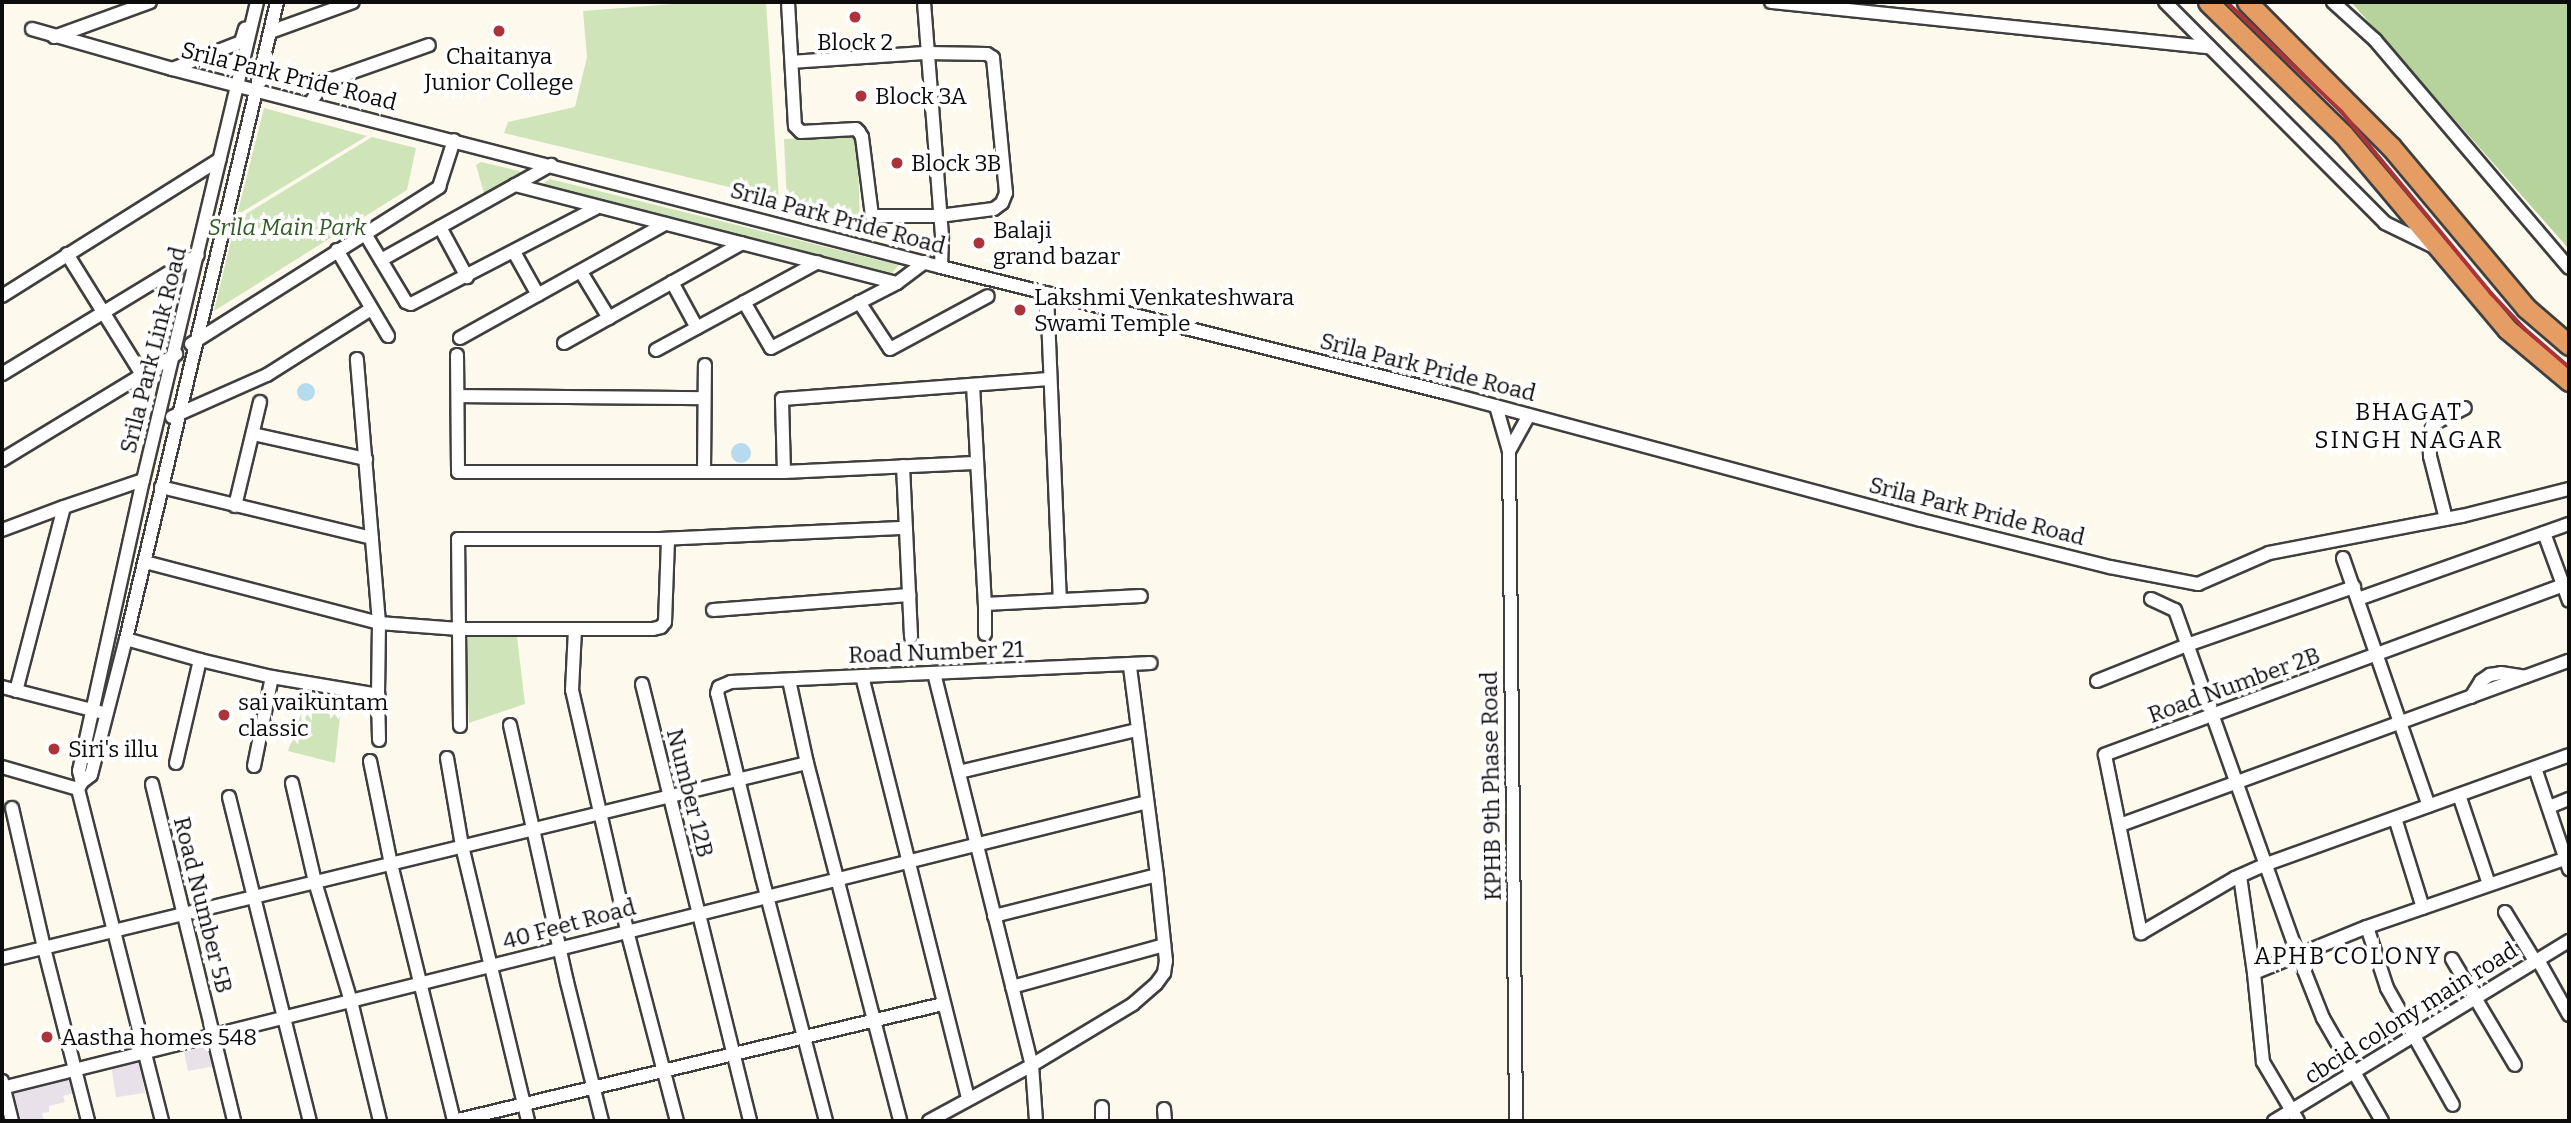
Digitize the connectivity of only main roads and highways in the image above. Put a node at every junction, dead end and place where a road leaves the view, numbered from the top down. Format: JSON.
{"nodes":[{"id":1,"x":2208,"y":2,"type":"edge"},
{"id":2,"x":2247,"y":2,"type":"edge"},
{"id":3,"x":2351,"y":104,"type":"junction"},
{"id":4,"x":2333,"y":123,"type":"junction"},
{"id":5,"x":2569,"y":345,"type":"edge"},
{"id":6,"x":2569,"y":381,"type":"edge"}],
"edges":[{"from":1,"to":4,"type":"highway"},
{"from":2,"to":3,"type":"highway"},
{"from":3,"to":4,"type":"highway"},
{"from":3,"to":5,"type":"highway"},
{"from":4,"to":6,"type":"highway"}]}
